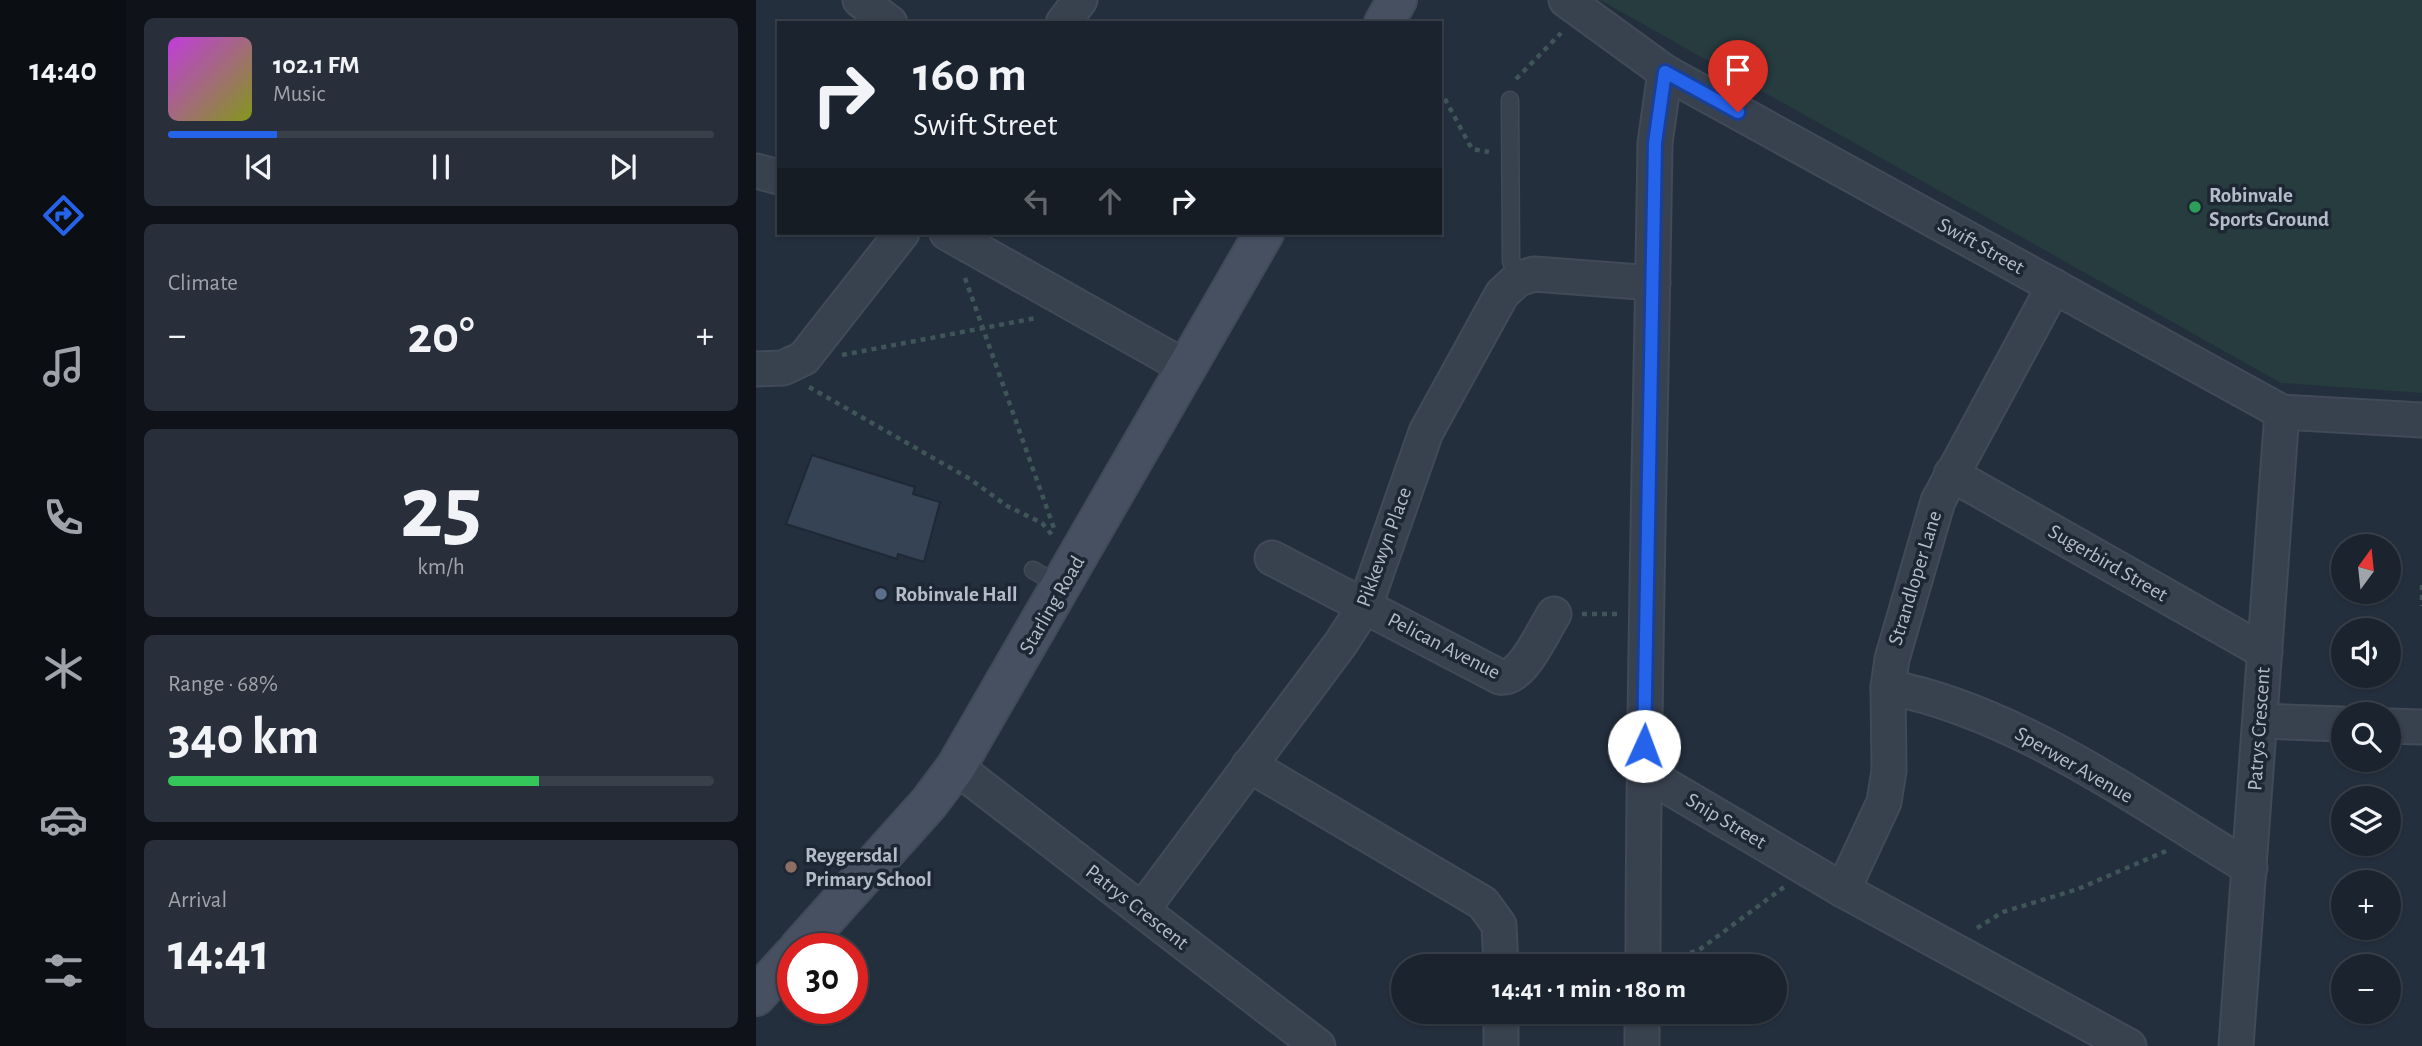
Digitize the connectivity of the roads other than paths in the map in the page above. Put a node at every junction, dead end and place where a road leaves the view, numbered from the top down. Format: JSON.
{"nodes":[{"id":1,"x":860,"y":0,"type":"edge"},
{"id":2,"x":1080,"y":0,"type":"edge"},
{"id":3,"x":1397,"y":0,"type":"edge"},
{"id":4,"x":1579,"y":10,"type":"edge"},
{"id":5,"x":887,"y":21,"type":"edge"},
{"id":6,"x":1064,"y":21,"type":"edge"},
{"id":7,"x":1385,"y":21,"type":"edge"},
{"id":8,"x":1665,"y":72,"type":"junction"},
{"id":9,"x":1510,"y":100,"type":"road end"},
{"id":10,"x":756,"y":171,"type":"edge"},
{"id":11,"x":777,"y":176,"type":"edge"},
{"id":12,"x":900,"y":235,"type":"edge"},
{"id":13,"x":1263,"y":235,"type":"edge"},
{"id":14,"x":958,"y":239,"type":"edge"},
{"id":15,"x":1518,"y":279,"type":"junction"},
{"id":16,"x":1653,"y":283,"type":"junction"},
{"id":17,"x":2054,"y":286,"type":"junction"},
{"id":18,"x":1187,"y":368,"type":"junction"},
{"id":19,"x":756,"y":369,"type":"edge"},
{"id":20,"x":2282,"y":412,"type":"junction"},
{"id":21,"x":2422,"y":420,"type":"edge"},
{"id":22,"x":1951,"y":474,"type":"junction"},
{"id":23,"x":1272,"y":558,"type":"dead end"},
{"id":24,"x":1365,"y":606,"type":"junction"},
{"id":25,"x":1553,"y":614,"type":"road end"},
{"id":26,"x":2265,"y":652,"type":"junction"},
{"id":27,"x":1888,"y":687,"type":"junction"},
{"id":28,"x":2260,"y":721,"type":"junction"},
{"id":29,"x":2331,"y":724,"type":"edge"},
{"id":30,"x":2401,"y":726,"type":"edge"},
{"id":31,"x":2422,"y":727,"type":"edge"},
{"id":32,"x":1249,"y":765,"type":"junction"},
{"id":33,"x":956,"y":767,"type":"junction"},
{"id":34,"x":1643,"y":772,"type":"junction"},
{"id":35,"x":2250,"y":868,"type":"junction"},
{"id":36,"x":1843,"y":890,"type":"junction"},
{"id":37,"x":1142,"y":911,"type":"junction"},
{"id":38,"x":812,"y":933,"type":"edge"},
{"id":39,"x":1500,"y":954,"type":"edge"},
{"id":40,"x":1652,"y":954,"type":"edge"},
{"id":41,"x":777,"y":973,"type":"edge"},
{"id":42,"x":756,"y":996,"type":"edge"},
{"id":43,"x":1501,"y":1024,"type":"edge"},
{"id":44,"x":1642,"y":1024,"type":"edge"},
{"id":45,"x":1318,"y":1046,"type":"edge"},
{"id":46,"x":1501,"y":1046,"type":"edge"},
{"id":47,"x":1642,"y":1046,"type":"edge"},
{"id":48,"x":2129,"y":1046,"type":"edge"},
{"id":49,"x":2236,"y":1046,"type":"edge"}],
"edges":[{"from":1,"to":5,"type":"street"},
{"from":2,"to":6,"type":"street"},
{"from":3,"to":7,"type":"street"},
{"from":4,"to":8,"type":"street","name":"Swift Street"},
{"from":8,"to":16,"type":"street"},
{"from":8,"to":17,"type":"street","name":"Swift Street"},
{"from":9,"to":15,"type":"lane"},
{"from":10,"to":11,"type":"street"},
{"from":12,"to":19,"type":"street"},
{"from":13,"to":18,"type":"street","name":"Starling Road"},
{"from":14,"to":18,"type":"street"},
{"from":15,"to":16,"type":"street"},
{"from":15,"to":24,"type":"street","name":"Pikkewyn Place"},
{"from":16,"to":34,"type":"street"},
{"from":17,"to":20,"type":"street","name":"Swift Street"},
{"from":17,"to":22,"type":"street","name":"Strandloper Lane"},
{"from":18,"to":33,"type":"street","name":"Starling Road"},
{"from":20,"to":21,"type":"street","name":"Swift Street"},
{"from":20,"to":26,"type":"street","name":"Patrys Crescent"},
{"from":22,"to":26,"type":"street","name":"Sugerbird Street"},
{"from":22,"to":27,"type":"street","name":"Strandloper Lane"},
{"from":23,"to":24,"type":"street","name":"Pelican Avenue"},
{"from":24,"to":25,"type":"street","name":"Pelican Avenue"},
{"from":24,"to":32,"type":"street","name":"Pikkewyn Place"},
{"from":26,"to":28,"type":"street","name":"Patrys Crescent"},
{"from":27,"to":35,"type":"street","name":"Sperwer Avenue"},
{"from":27,"to":36,"type":"street","name":"Strandloper Lane"},
{"from":28,"to":29,"type":"street"},
{"from":28,"to":35,"type":"street","name":"Patrys Crescent"},
{"from":30,"to":31,"type":"street"},
{"from":32,"to":37,"type":"street","name":"Pikkewyn Place"},
{"from":32,"to":39,"type":"street"},
{"from":33,"to":37,"type":"street","name":"Patrys Crescent"},
{"from":33,"to":38,"type":"street","name":"Starling Road"},
{"from":34,"to":36,"type":"street","name":"Snip Street"},
{"from":34,"to":40,"type":"street"},
{"from":35,"to":49,"type":"street","name":"Patrys Crescent"},
{"from":36,"to":48,"type":"street","name":"Snip Street"},
{"from":37,"to":45,"type":"street","name":"Patrys Crescent"},
{"from":41,"to":42,"type":"street"},
{"from":43,"to":46,"type":"street"},
{"from":44,"to":47,"type":"street"}]}
